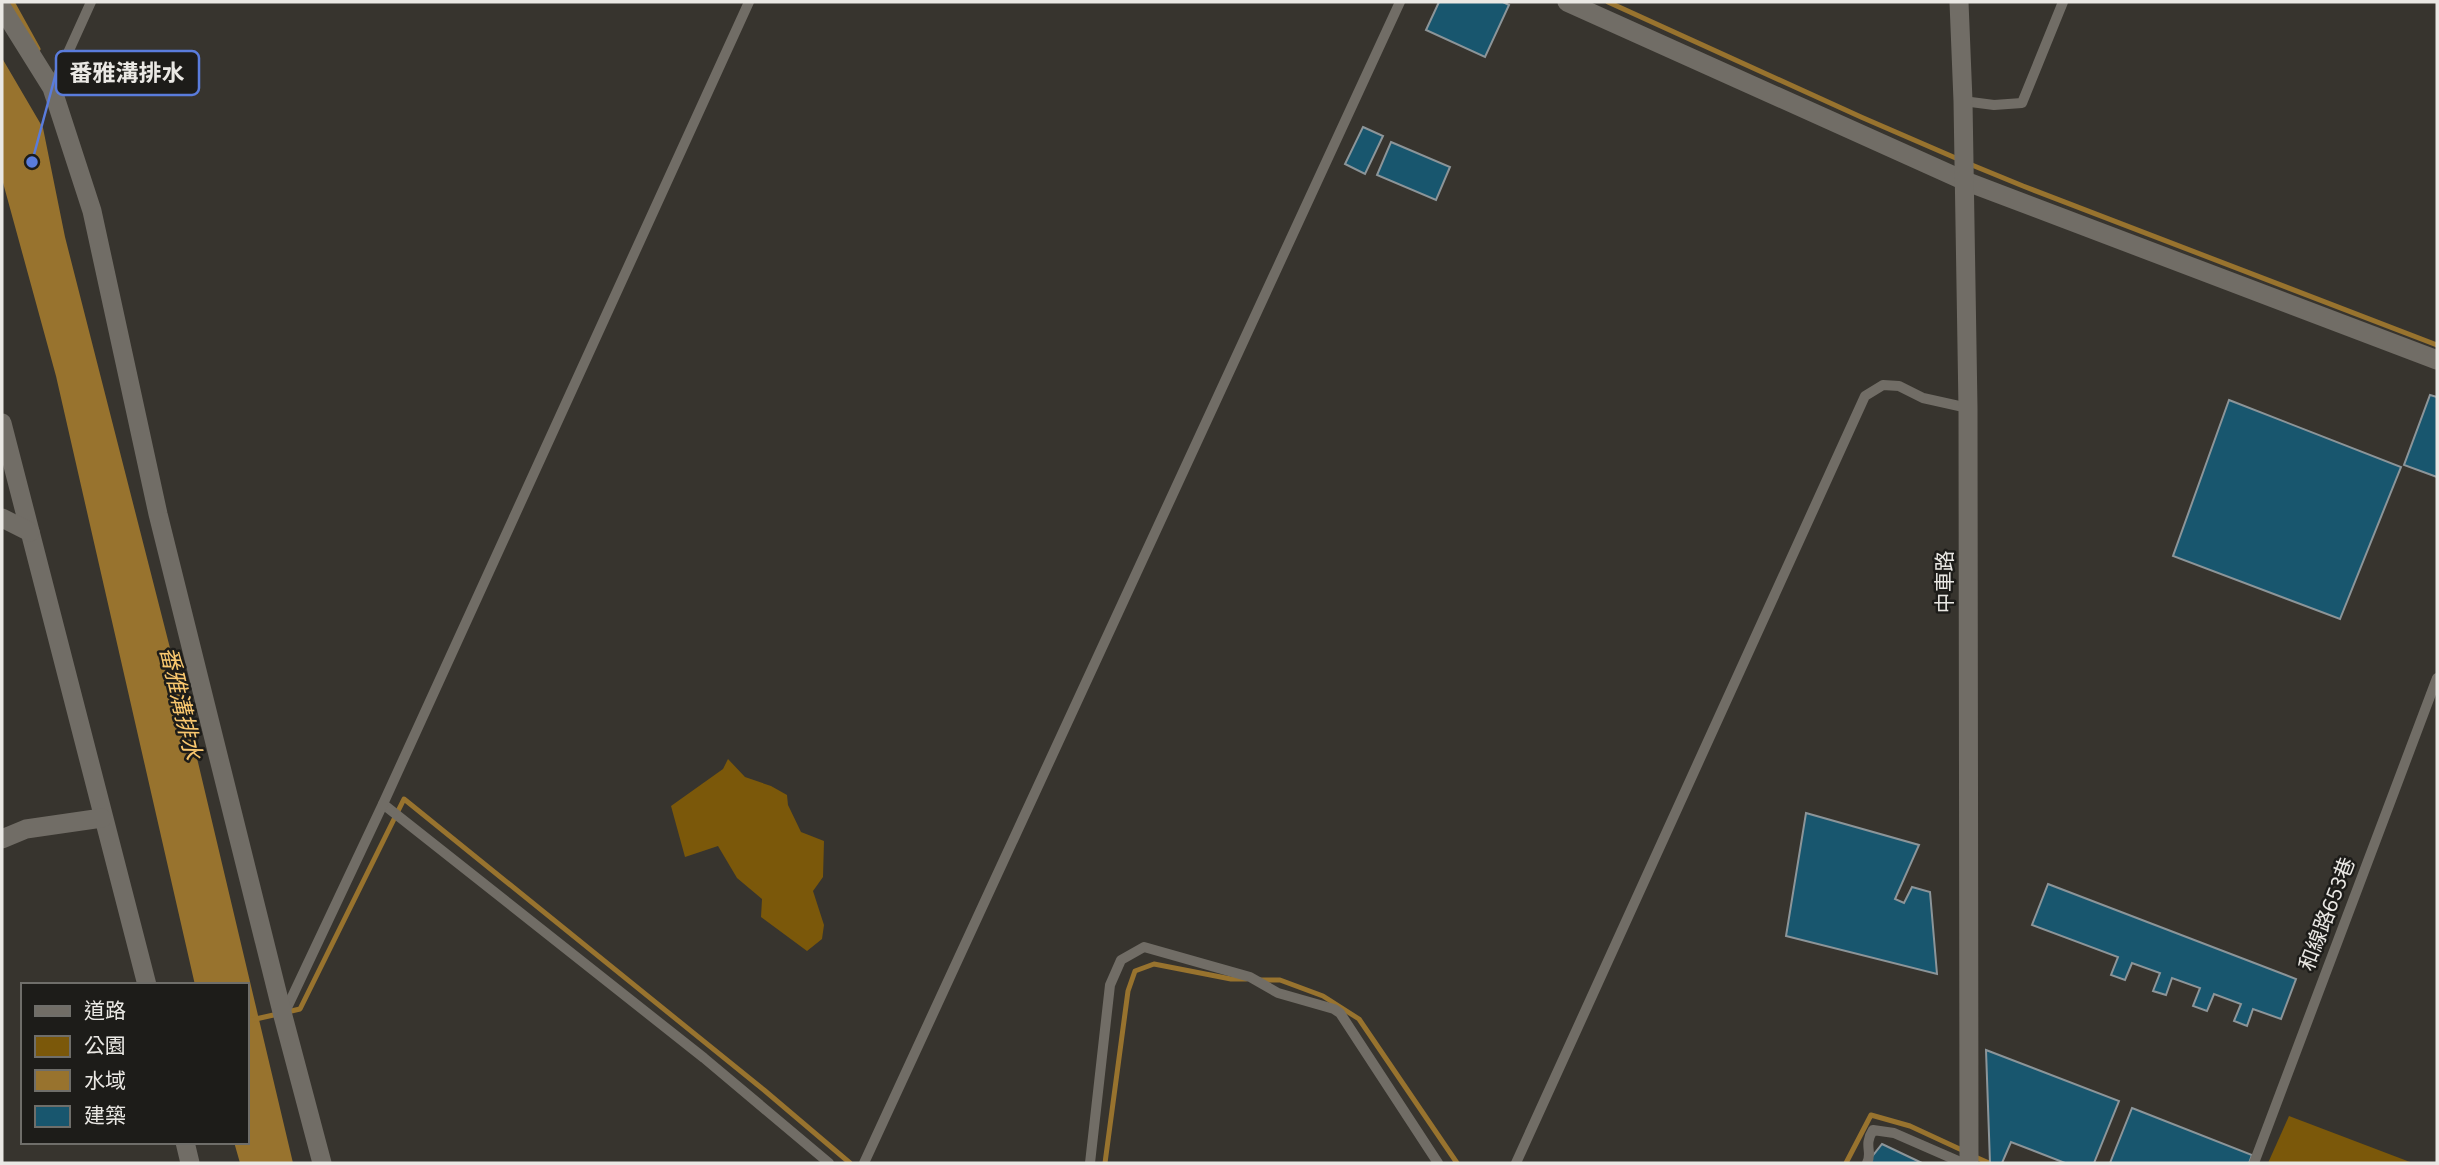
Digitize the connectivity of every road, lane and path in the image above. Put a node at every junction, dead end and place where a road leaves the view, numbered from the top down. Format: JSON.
{"nodes":[{"id":1,"x":91,"y":2,"type":"edge"},
{"id":2,"x":749,"y":2,"type":"edge"},
{"id":3,"x":1400,"y":2,"type":"edge"},
{"id":4,"x":1567,"y":2,"type":"edge"},
{"id":5,"x":1959,"y":2,"type":"edge"},
{"id":6,"x":2063,"y":2,"type":"edge"},
{"id":7,"x":2,"y":8,"type":"edge"},
{"id":8,"x":52,"y":88,"type":"junction"},
{"id":9,"x":1964,"y":101,"type":"junction"},
{"id":10,"x":1965,"y":181,"type":"junction"},
{"id":11,"x":2437,"y":360,"type":"edge"},
{"id":12,"x":1968,"y":408,"type":"junction"},
{"id":13,"x":2,"y":423,"type":"edge"},
{"id":14,"x":2,"y":518,"type":"edge"},
{"id":15,"x":30,"y":532,"type":"junction"},
{"id":16,"x":2437,"y":678,"type":"edge"},
{"id":17,"x":383,"y":804,"type":"junction"},
{"id":18,"x":103,"y":818,"type":"junction"},
{"id":19,"x":2,"y":839,"type":"edge"},
{"id":20,"x":146,"y":983,"type":"edge"},
{"id":21,"x":283,"y":1016,"type":"junction"},
{"id":22,"x":185,"y":1144,"type":"edge"},
{"id":23,"x":864,"y":1162,"type":"edge"},
{"id":24,"x":190,"y":1163,"type":"edge"},
{"id":25,"x":322,"y":1163,"type":"edge"},
{"id":26,"x":829,"y":1163,"type":"edge"},
{"id":27,"x":1090,"y":1163,"type":"edge"},
{"id":28,"x":1438,"y":1163,"type":"edge"},
{"id":29,"x":1516,"y":1163,"type":"edge"},
{"id":30,"x":1867,"y":1163,"type":"edge"},
{"id":31,"x":1963,"y":1163,"type":"edge"},
{"id":32,"x":1969,"y":1163,"type":"edge"},
{"id":33,"x":2254,"y":1163,"type":"edge"}],
"edges":[{"from":1,"to":8,"type":"lane"},
{"from":2,"to":17,"type":"lane"},
{"from":3,"to":23,"type":"lane"},
{"from":4,"to":10,"type":"street"},
{"from":5,"to":9,"type":"street","name":"中車路"},
{"from":6,"to":9,"type":"lane"},
{"from":7,"to":8,"type":"street"},
{"from":8,"to":21,"type":"street"},
{"from":9,"to":10,"type":"street","name":"中車路"},
{"from":10,"to":11,"type":"street"},
{"from":10,"to":12,"type":"street","name":"中車路"},
{"from":12,"to":29,"type":"lane"},
{"from":12,"to":32,"type":"street","name":"中車路"},
{"from":13,"to":15,"type":"street"},
{"from":14,"to":15,"type":"street"},
{"from":15,"to":18,"type":"street"},
{"from":16,"to":33,"type":"lane","name":"和線路653巷"},
{"from":17,"to":21,"type":"lane"},
{"from":17,"to":26,"type":"lane"},
{"from":18,"to":19,"type":"street"},
{"from":18,"to":20,"type":"street"},
{"from":21,"to":25,"type":"street"},
{"from":22,"to":24,"type":"street"},
{"from":27,"to":28,"type":"lane"},
{"from":30,"to":31,"type":"lane"}]}
